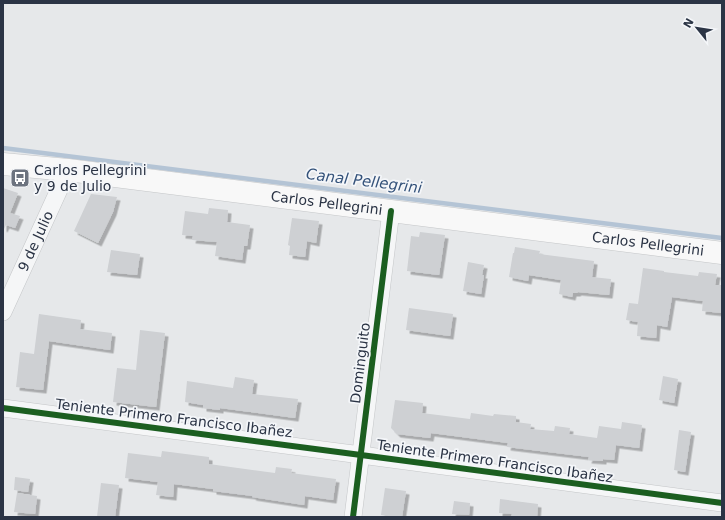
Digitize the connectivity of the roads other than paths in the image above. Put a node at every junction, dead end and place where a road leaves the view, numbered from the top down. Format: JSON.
{"nodes":[{"id":1,"x":3,"y":164,"type":"edge"},
{"id":2,"x":68,"y":170,"type":"junction"},
{"id":3,"x":391,"y":211,"type":"junction"},
{"id":4,"x":722,"y":253,"type":"edge"},
{"id":5,"x":3,"y":312,"type":"edge"},
{"id":6,"x":3,"y":408,"type":"edge"},
{"id":7,"x":361,"y":455,"type":"junction"},
{"id":8,"x":722,"y":503,"type":"edge"},
{"id":9,"x":353,"y":517,"type":"edge"}],
"edges":[{"from":1,"to":2,"type":"main road","name":"Carlos Pellegrini"},
{"from":2,"to":3,"type":"main road","name":"Carlos Pellegrini"},
{"from":2,"to":5,"type":"street","name":"9 de Julio"},
{"from":3,"to":4,"type":"main road","name":"Carlos Pellegrini"},
{"from":3,"to":7,"type":"street","name":"Dominguito"},
{"from":6,"to":7,"type":"street","name":"Teniente Primero Francisco Ibañez"},
{"from":7,"to":8,"type":"street","name":"Teniente Primero Francisco Ibañez"},
{"from":7,"to":9,"type":"street","name":"Dominguito"}]}
